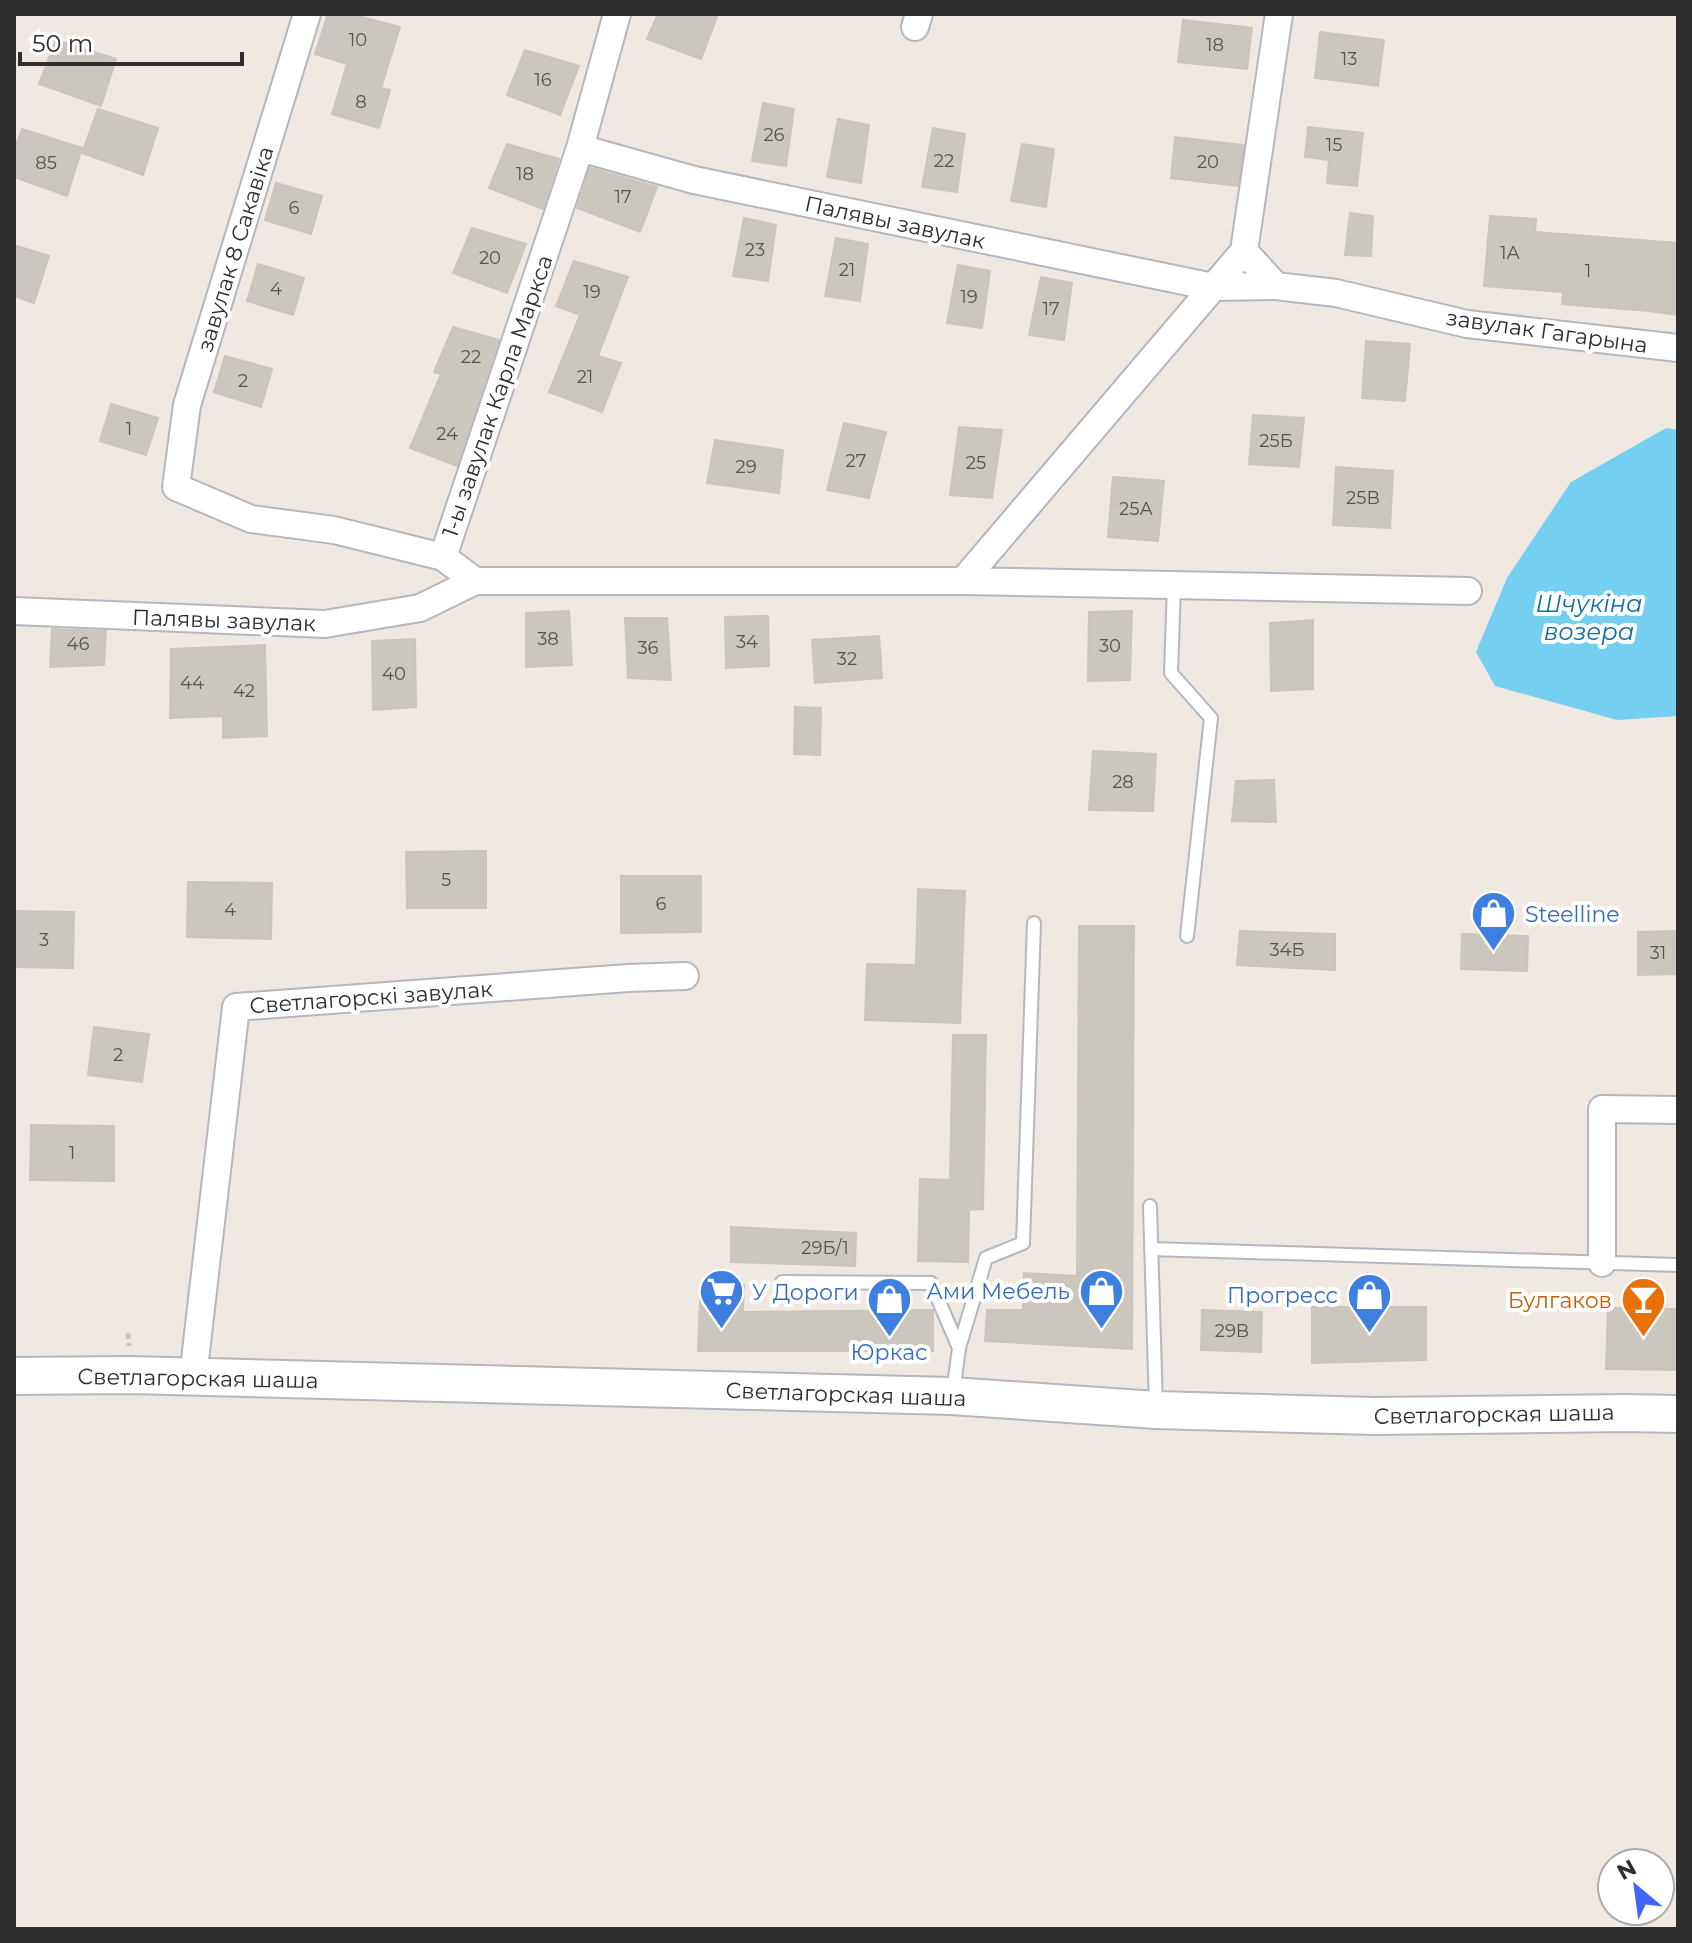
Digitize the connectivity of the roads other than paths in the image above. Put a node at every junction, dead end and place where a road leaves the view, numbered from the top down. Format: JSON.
{"nodes":[{"id":1,"x":307,"y":14,"type":"edge"},
{"id":2,"x":617,"y":14,"type":"edge"},
{"id":3,"x":1279,"y":14,"type":"edge"},
{"id":4,"x":580,"y":148,"type":"junction"},
{"id":5,"x":1244,"y":251,"type":"junction"},
{"id":6,"x":1276,"y":286,"type":"junction"},
{"id":7,"x":1213,"y":287,"type":"junction"},
{"id":8,"x":1678,"y":348,"type":"edge"},
{"id":9,"x":176,"y":487,"type":"joint"},
{"id":10,"x":443,"y":557,"type":"junction"},
{"id":11,"x":475,"y":581,"type":"junction"},
{"id":12,"x":963,"y":581,"type":"junction"},
{"id":13,"x":1174,"y":585,"type":"junction"},
{"id":14,"x":1468,"y":591,"type":"dead end"},
{"id":15,"x":14,"y":611,"type":"edge"},
{"id":16,"x":1034,"y":923,"type":"dead end"},
{"id":17,"x":1187,"y":936,"type":"dead end"},
{"id":18,"x":685,"y":976,"type":"dead end"},
{"id":19,"x":1678,"y":1110,"type":"edge"},
{"id":20,"x":1150,"y":1206,"type":"dead end"},
{"id":21,"x":1151,"y":1249,"type":"junction"},
{"id":22,"x":1602,"y":1263,"type":"junction"},
{"id":23,"x":1678,"y":1265,"type":"edge"},
{"id":24,"x":782,"y":1282,"type":"dead end"},
{"id":25,"x":959,"y":1348,"type":"junction"},
{"id":26,"x":14,"y":1376,"type":"edge"},
{"id":27,"x":193,"y":1377,"type":"junction"},
{"id":28,"x":952,"y":1396,"type":"junction"},
{"id":29,"x":1156,"y":1410,"type":"junction"},
{"id":30,"x":1678,"y":1414,"type":"edge"}],
"edges":[{"from":1,"to":9,"type":"street","name":"завулак 8 Сакавіка"},
{"from":2,"to":4,"type":"street","name":"1-ы завулак Карла Маркса"},
{"from":3,"to":5,"type":"street"},
{"from":4,"to":7,"type":"street","name":"Палявы завулак"},
{"from":4,"to":10,"type":"street","name":"1-ы завулак Карла Маркса"},
{"from":5,"to":6,"type":"street"},
{"from":5,"to":7,"type":"street"},
{"from":6,"to":7,"type":"street","name":"завулак Гагарына"},
{"from":6,"to":8,"type":"street","name":"завулак Гагарына"},
{"from":7,"to":12,"type":"street"},
{"from":9,"to":10,"type":"street","name":"1-ы завулак Карла Маркса"},
{"from":10,"to":11,"type":"street"},
{"from":11,"to":12,"type":"street","name":"Палявы завулак"},
{"from":11,"to":15,"type":"street","name":"Палявы завулак"},
{"from":12,"to":13,"type":"street","name":"Палявы завулак"},
{"from":13,"to":14,"type":"street","name":"Палявы завулак"},
{"from":13,"to":17,"type":"lane"},
{"from":16,"to":25,"type":"lane"},
{"from":18,"to":27,"type":"street","name":"Светлагорскі завулак"},
{"from":19,"to":22,"type":"street"},
{"from":20,"to":21,"type":"lane"},
{"from":21,"to":22,"type":"lane"},
{"from":21,"to":29,"type":"lane"},
{"from":22,"to":23,"type":"lane"},
{"from":24,"to":25,"type":"lane"},
{"from":25,"to":28,"type":"lane"},
{"from":26,"to":27,"type":"main road","name":"Светлагорская шаша"},
{"from":27,"to":28,"type":"main road","name":"Светлагорская шаша"},
{"from":28,"to":29,"type":"main road","name":"Светлагорская шаша"},
{"from":29,"to":30,"type":"main road","name":"Светлагорская шаша"}]}
